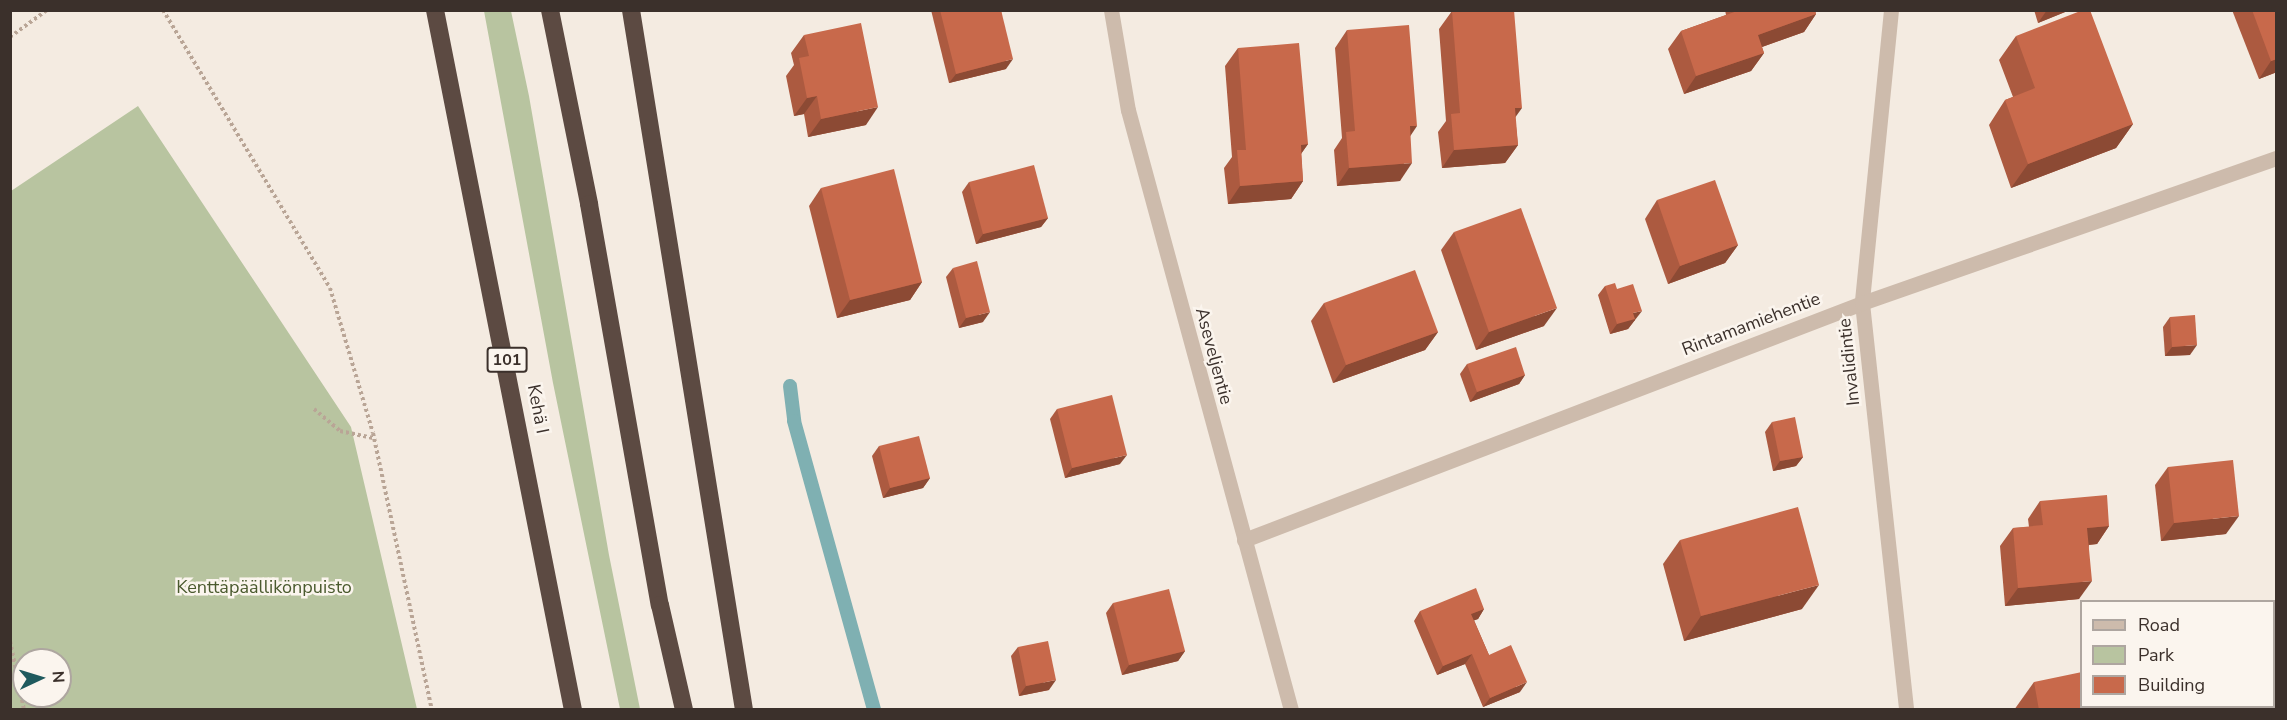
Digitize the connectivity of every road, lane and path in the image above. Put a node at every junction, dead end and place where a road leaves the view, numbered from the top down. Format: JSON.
{"nodes":[{"id":1,"x":47,"y":10,"type":"edge"},
{"id":2,"x":163,"y":10,"type":"edge"},
{"id":3,"x":435,"y":10,"type":"edge"},
{"id":4,"x":550,"y":10,"type":"edge"},
{"id":5,"x":631,"y":10,"type":"edge"},
{"id":6,"x":1111,"y":10,"type":"edge"},
{"id":7,"x":1891,"y":10,"type":"edge"},
{"id":8,"x":10,"y":37,"type":"edge"},
{"id":9,"x":2277,"y":158,"type":"edge"},
{"id":10,"x":1862,"y":303,"type":"junction"},
{"id":11,"x":314,"y":409,"type":"dead end"},
{"id":12,"x":375,"y":438,"type":"junction"},
{"id":13,"x":1244,"y":540,"type":"junction"},
{"id":14,"x":10,"y":641,"type":"edge"},
{"id":15,"x":24,"y":710,"type":"edge"},
{"id":16,"x":432,"y":710,"type":"edge"},
{"id":17,"x":573,"y":710,"type":"edge"},
{"id":18,"x":684,"y":710,"type":"edge"},
{"id":19,"x":744,"y":710,"type":"edge"},
{"id":20,"x":1291,"y":710,"type":"edge"},
{"id":21,"x":1906,"y":710,"type":"edge"}],
"edges":[{"from":1,"to":8,"type":"path"},
{"from":2,"to":12,"type":"path"},
{"from":3,"to":17,"type":"highway","name":"Kehä I","number":"101"},
{"from":4,"to":18,"type":"highway"},
{"from":5,"to":19,"type":"highway"},
{"from":6,"to":13,"type":"street","name":"Aseveljentie"},
{"from":7,"to":10,"type":"street","name":"Invalidintie"},
{"from":9,"to":10,"type":"street","name":"Rintamamiehentie"},
{"from":10,"to":13,"type":"street","name":"Rintamamiehentie"},
{"from":10,"to":21,"type":"street","name":"Invalidintie"},
{"from":11,"to":12,"type":"path"},
{"from":12,"to":16,"type":"path"},
{"from":13,"to":20,"type":"street","name":"Aseveljentie"},
{"from":14,"to":15,"type":"path"}]}
